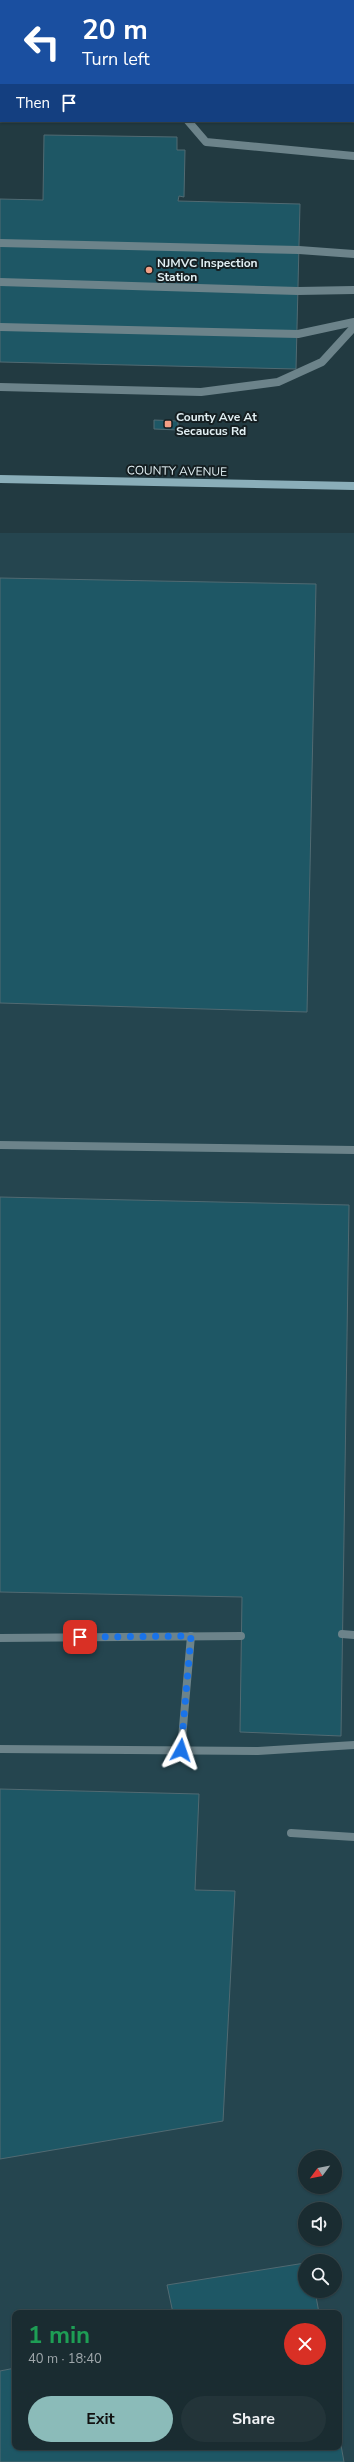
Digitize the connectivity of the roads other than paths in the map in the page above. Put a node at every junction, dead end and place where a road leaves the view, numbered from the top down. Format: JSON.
{"nodes":[{"id":1,"x":189,"y":122,"type":"edge"},
{"id":2,"x":354,"y":156,"type":"edge"},
{"id":3,"x":0,"y":243,"type":"edge"},
{"id":4,"x":354,"y":254,"type":"edge"},
{"id":5,"x":0,"y":282,"type":"edge"},
{"id":6,"x":354,"y":290,"type":"edge"},
{"id":7,"x":354,"y":322,"type":"edge"},
{"id":8,"x":0,"y":327,"type":"edge"},
{"id":9,"x":354,"y":327,"type":"edge"},
{"id":10,"x":0,"y":387,"type":"edge"},
{"id":11,"x":0,"y":479,"type":"edge"},
{"id":12,"x":354,"y":486,"type":"edge"},
{"id":13,"x":0,"y":1145,"type":"edge"},
{"id":14,"x":354,"y":1150,"type":"edge"},
{"id":15,"x":342,"y":1634,"type":"dead end"},
{"id":16,"x":191,"y":1636,"type":"junction"},
{"id":17,"x":241,"y":1636,"type":"dead end"},
{"id":18,"x":354,"y":1636,"type":"edge"},
{"id":19,"x":0,"y":1638,"type":"edge"},
{"id":20,"x":354,"y":1745,"type":"edge"},
{"id":21,"x":0,"y":1749,"type":"edge"},
{"id":22,"x":181,"y":1750,"type":"junction"},
{"id":23,"x":291,"y":1833,"type":"dead end"},
{"id":24,"x":354,"y":1837,"type":"edge"}],
"edges":[{"from":1,"to":2,"type":"lane"},
{"from":3,"to":4,"type":"lane"},
{"from":5,"to":6,"type":"lane"},
{"from":7,"to":8,"type":"lane"},
{"from":9,"to":10,"type":"lane"},
{"from":11,"to":12,"type":"main road","name":"COUNTY AVENUE"},
{"from":13,"to":14,"type":"lane"},
{"from":15,"to":18,"type":"lane"},
{"from":16,"to":17,"type":"lane"},
{"from":16,"to":19,"type":"lane"},
{"from":16,"to":22,"type":"lane"},
{"from":20,"to":22,"type":"lane"},
{"from":21,"to":22,"type":"lane"},
{"from":23,"to":24,"type":"lane"}]}
